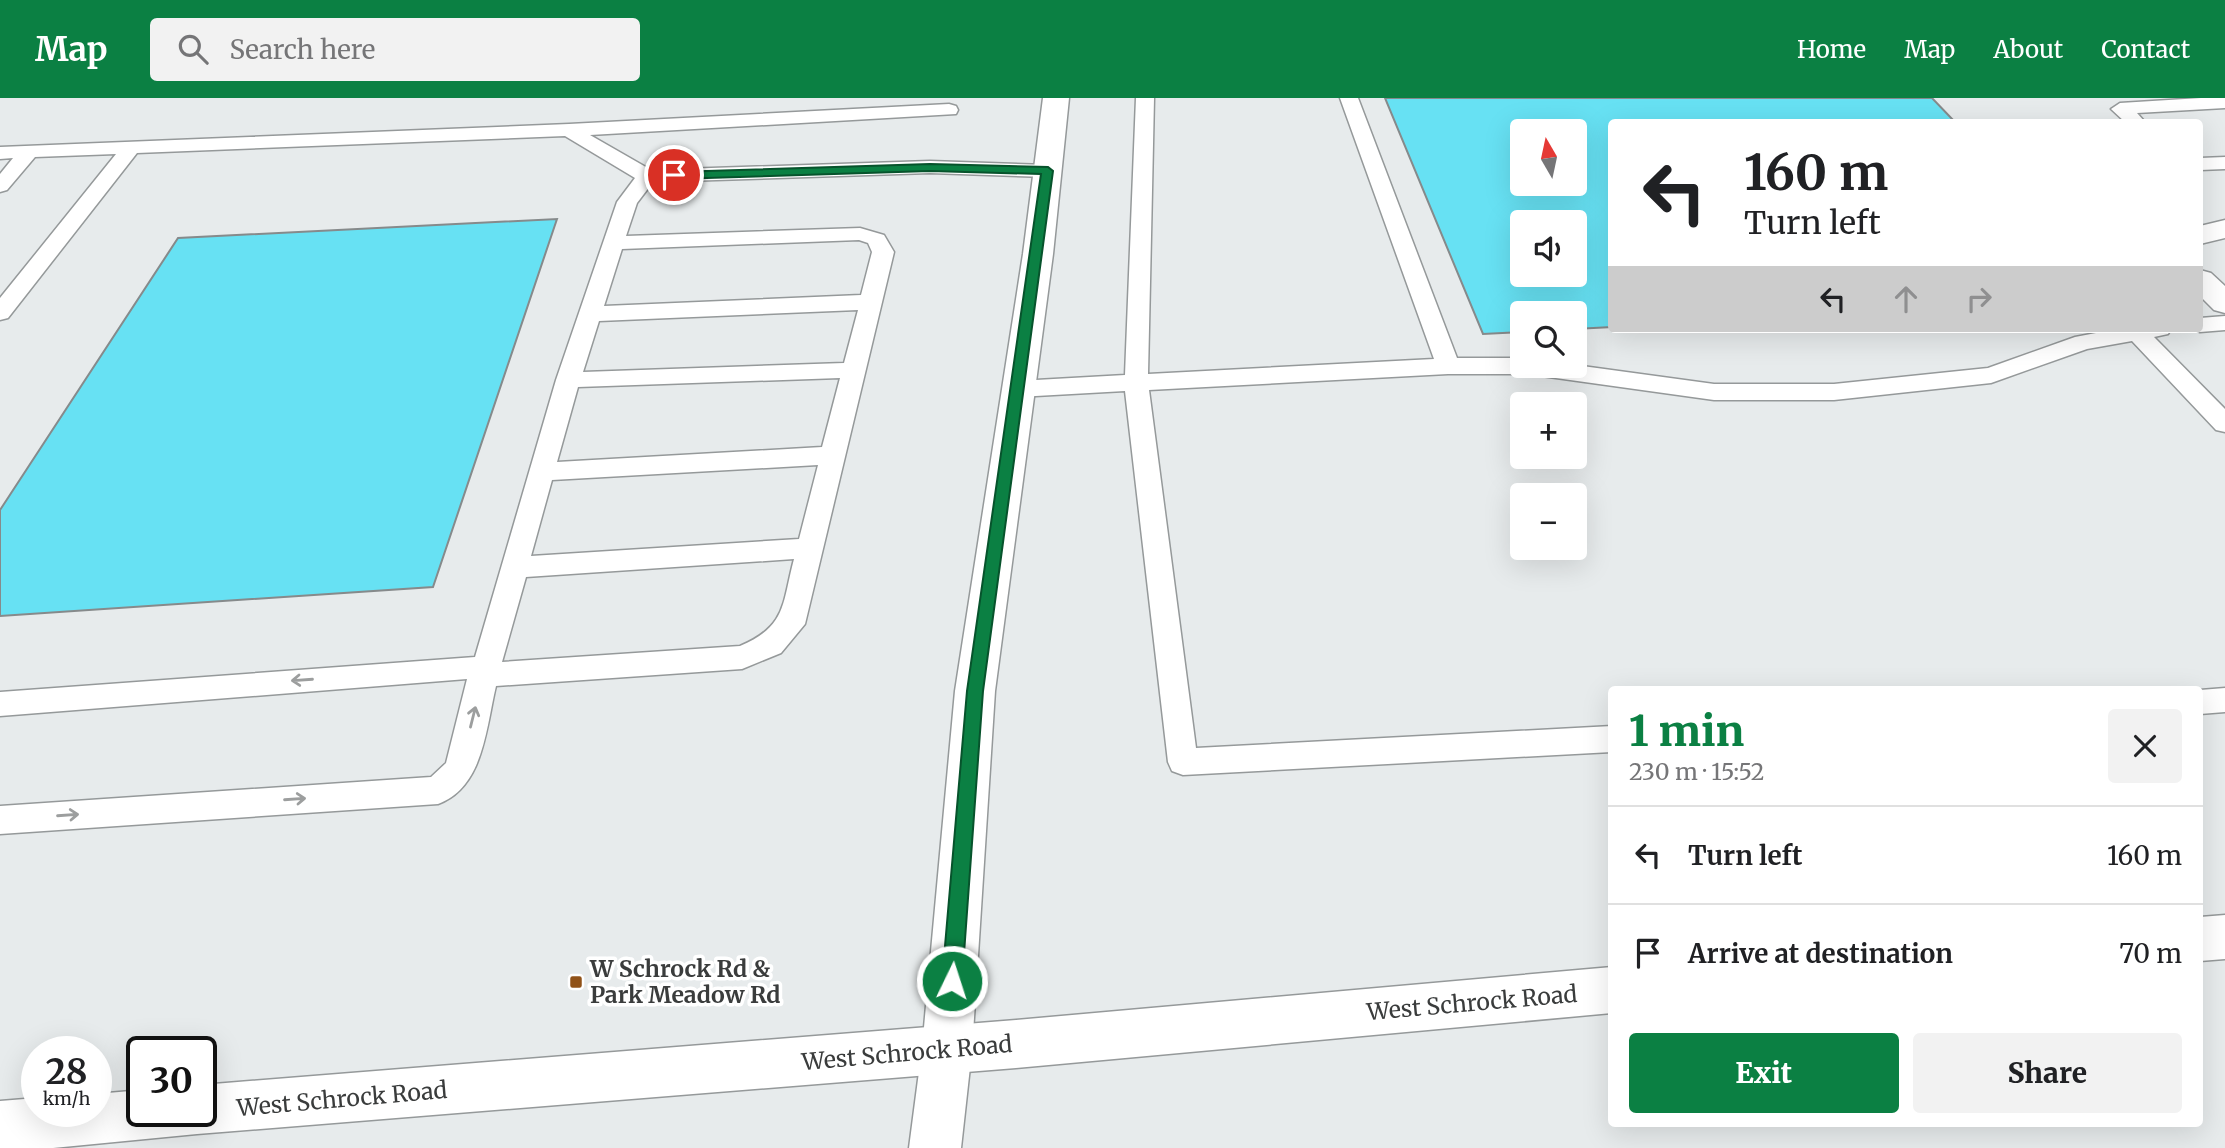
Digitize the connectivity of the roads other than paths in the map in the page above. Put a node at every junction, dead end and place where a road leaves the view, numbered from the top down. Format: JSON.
{"nodes":[{"id":1,"x":1056,"y":98,"type":"edge"},
{"id":2,"x":1145,"y":98,"type":"edge"},
{"id":3,"x":1349,"y":98,"type":"edge"},
{"id":4,"x":2225,"y":102,"type":"edge"},
{"id":5,"x":949,"y":110,"type":"dead end"},
{"id":6,"x":2132,"y":119,"type":"edge"},
{"id":7,"x":569,"y":130,"type":"junction"},
{"id":8,"x":131,"y":148,"type":"junction"},
{"id":9,"x":29,"y":152,"type":"junction"},
{"id":10,"x":0,"y":153,"type":"edge"},
{"id":11,"x":2225,"y":163,"type":"edge"},
{"id":12,"x":2203,"y":164,"type":"edge"},
{"id":13,"x":1048,"y":171,"type":"junction"},
{"id":14,"x":647,"y":176,"type":"junction"},
{"id":15,"x":0,"y":186,"type":"edge"},
{"id":16,"x":2225,"y":229,"type":"edge"},
{"id":17,"x":2203,"y":234,"type":"edge"},
{"id":18,"x":613,"y":243,"type":"junction"},
{"id":19,"x":2203,"y":282,"type":"edge"},
{"id":20,"x":871,"y":302,"type":"junction"},
{"id":21,"x":2225,"y":303,"type":"edge"},
{"id":22,"x":0,"y":313,"type":"edge"},
{"id":23,"x":590,"y":314,"type":"junction"},
{"id":24,"x":2225,"y":323,"type":"edge"},
{"id":25,"x":2203,"y":326,"type":"edge"},
{"id":26,"x":2126,"y":333,"type":"edge"},
{"id":27,"x":2137,"y":333,"type":"edge"},
{"id":28,"x":1448,"y":366,"type":"junction"},
{"id":29,"x":854,"y":370,"type":"junction"},
{"id":30,"x":568,"y":380,"type":"junction"},
{"id":31,"x":1136,"y":384,"type":"junction"},
{"id":32,"x":1018,"y":389,"type":"junction"},
{"id":33,"x":2225,"y":424,"type":"edge"},
{"id":34,"x":833,"y":455,"type":"junction"},
{"id":35,"x":542,"y":472,"type":"junction"},
{"id":36,"x":810,"y":548,"type":"junction"},
{"id":37,"x":514,"y":567,"type":"junction"},
{"id":38,"x":484,"y":675,"type":"junction"},
{"id":39,"x":2225,"y":700,"type":"edge"},
{"id":40,"x":2203,"y":702,"type":"edge"},
{"id":41,"x":0,"y":704,"type":"edge"},
{"id":42,"x":1608,"y":739,"type":"edge"},
{"id":43,"x":0,"y":820,"type":"edge"},
{"id":44,"x":2225,"y":936,"type":"edge"},
{"id":45,"x":2203,"y":939,"type":"edge"},
{"id":46,"x":1608,"y":990,"type":"edge"},
{"id":47,"x":947,"y":1049,"type":"junction"},
{"id":48,"x":217,"y":1109,"type":"edge"},
{"id":49,"x":126,"y":1116,"type":"edge"},
{"id":50,"x":0,"y":1127,"type":"edge"},
{"id":51,"x":935,"y":1148,"type":"edge"}],
"edges":[{"from":1,"to":13,"type":"street"},
{"from":2,"to":31,"type":"lane"},
{"from":3,"to":28,"type":"lane"},
{"from":4,"to":6,"type":"lane"},
{"from":5,"to":7,"type":"lane"},
{"from":7,"to":8,"type":"lane"},
{"from":7,"to":14,"type":"lane"},
{"from":8,"to":9,"type":"lane"},
{"from":8,"to":22,"type":"lane"},
{"from":9,"to":10,"type":"lane"},
{"from":9,"to":15,"type":"lane"},
{"from":11,"to":12,"type":"lane"},
{"from":13,"to":14,"type":"lane"},
{"from":13,"to":32,"type":"street"},
{"from":14,"to":18,"type":"lane"},
{"from":16,"to":17,"type":"street"},
{"from":18,"to":20,"type":"lane"},
{"from":18,"to":23,"type":"lane"},
{"from":19,"to":21,"type":"street"},
{"from":20,"to":23,"type":"lane"},
{"from":20,"to":29,"type":"lane"},
{"from":23,"to":30,"type":"lane"},
{"from":24,"to":25,"type":"lane"},
{"from":26,"to":28,"type":"lane"},
{"from":27,"to":33,"type":"lane"},
{"from":28,"to":31,"type":"lane"},
{"from":29,"to":30,"type":"lane"},
{"from":29,"to":34,"type":"lane"},
{"from":30,"to":35,"type":"lane"},
{"from":31,"to":32,"type":"lane"},
{"from":31,"to":42,"type":"lane"},
{"from":32,"to":47,"type":"street"},
{"from":34,"to":35,"type":"lane"},
{"from":34,"to":36,"type":"lane"},
{"from":35,"to":37,"type":"lane"},
{"from":36,"to":37,"type":"lane"},
{"from":36,"to":38,"type":"lane"},
{"from":37,"to":38,"type":"lane"},
{"from":38,"to":41,"type":"lane","one_way":true},
{"from":43,"to":38,"type":"lane","one_way":true},
{"from":39,"to":40,"type":"lane"},
{"from":44,"to":45,"type":"street"},
{"from":46,"to":47,"type":"street","name":"West Schrock Road"},
{"from":47,"to":48,"type":"street","name":"West Schrock Road"},
{"from":47,"to":51,"type":"street"},
{"from":49,"to":50,"type":"street"}]}
